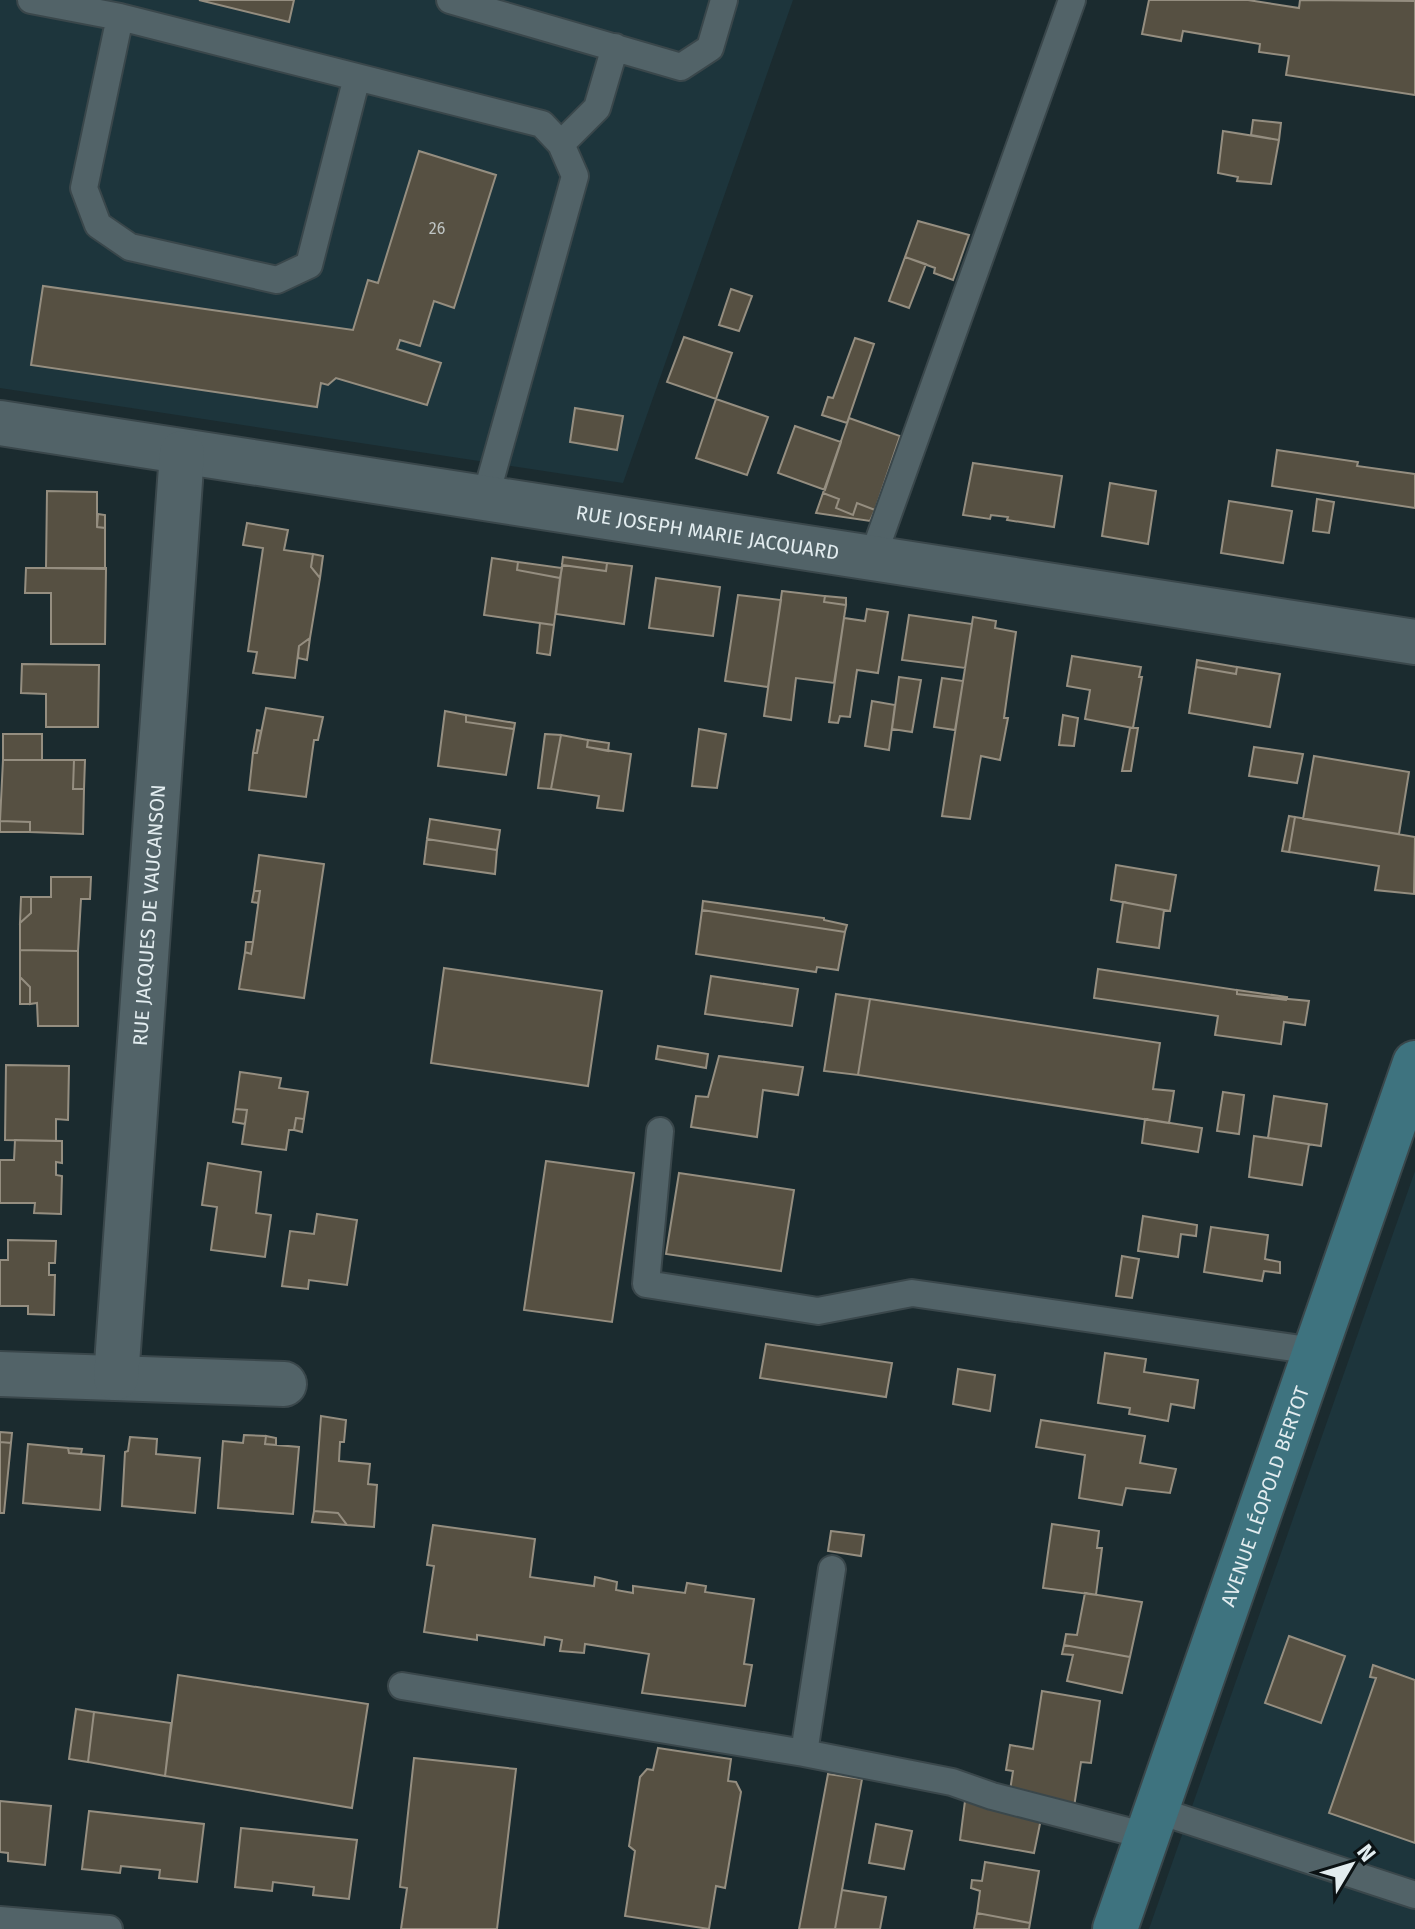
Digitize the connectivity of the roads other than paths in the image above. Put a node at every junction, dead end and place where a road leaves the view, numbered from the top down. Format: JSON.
{"nodes":[{"id":1,"x":31,"y":0,"type":"edge"},
{"id":2,"x":450,"y":0,"type":"edge"},
{"id":3,"x":724,"y":0,"type":"edge"},
{"id":4,"x":1072,"y":0,"type":"edge"},
{"id":5,"x":120,"y":17,"type":"junction"},
{"id":6,"x":615,"y":47,"type":"junction"},
{"id":7,"x":357,"y":77,"type":"junction"},
{"id":8,"x":561,"y":144,"type":"junction"},
{"id":9,"x":0,"y":423,"type":"edge"},
{"id":10,"x":182,"y":453,"type":"junction"},
{"id":11,"x":485,"y":499,"type":"junction"},
{"id":12,"x":872,"y":559,"type":"junction"},
{"id":13,"x":1415,"y":642,"type":"edge"},
{"id":14,"x":1415,"y":1063,"type":"edge"},
{"id":15,"x":660,"y":1131,"type":"dead end"},
{"id":16,"x":1315,"y":1351,"type":"junction"},
{"id":17,"x":0,"y":1374,"type":"edge"},
{"id":18,"x":116,"y":1378,"type":"junction"},
{"id":19,"x":284,"y":1384,"type":"dead end"},
{"id":20,"x":832,"y":1569,"type":"dead end"},
{"id":21,"x":402,"y":1686,"type":"dead end"},
{"id":22,"x":804,"y":1753,"type":"junction"},
{"id":23,"x":1152,"y":1823,"type":"junction"},
{"id":24,"x":1415,"y":1895,"type":"edge"},
{"id":25,"x":0,"y":1920,"type":"edge"},
{"id":26,"x":109,"y":1929,"type":"edge"},
{"id":27,"x":1115,"y":1929,"type":"edge"}],
"edges":[{"from":1,"to":5,"type":"lane"},
{"from":2,"to":6,"type":"lane"},
{"from":3,"to":6,"type":"lane"},
{"from":4,"to":12,"type":"lane"},
{"from":5,"to":7,"type":"lane"},
{"from":5,"to":7,"type":"lane"},
{"from":6,"to":8,"type":"lane"},
{"from":7,"to":8,"type":"lane"},
{"from":8,"to":11,"type":"lane"},
{"from":9,"to":10,"type":"street","name":"RUE JOSEPH MARIE JACQUARD"},
{"from":10,"to":11,"type":"street","name":"RUE JOSEPH MARIE JACQUARD"},
{"from":10,"to":18,"type":"street","name":"RUE JACQUES DE VAUCANSON"},
{"from":11,"to":12,"type":"street","name":"RUE JOSEPH MARIE JACQUARD"},
{"from":12,"to":13,"type":"street","name":"RUE JOSEPH MARIE JACQUARD"},
{"from":14,"to":16,"type":"street","name":"AVENUE LÉOPOLD BERTOT"},
{"from":15,"to":16,"type":"lane"},
{"from":16,"to":23,"type":"street","name":"AVENUE LÉOPOLD BERTOT"},
{"from":17,"to":18,"type":"street"},
{"from":18,"to":19,"type":"street"},
{"from":20,"to":22,"type":"lane"},
{"from":21,"to":22,"type":"lane"},
{"from":22,"to":23,"type":"lane"},
{"from":23,"to":24,"type":"lane"},
{"from":23,"to":27,"type":"street","name":"AVENUE LÉOPOLD BERTOT"},
{"from":25,"to":26,"type":"lane"}]}
